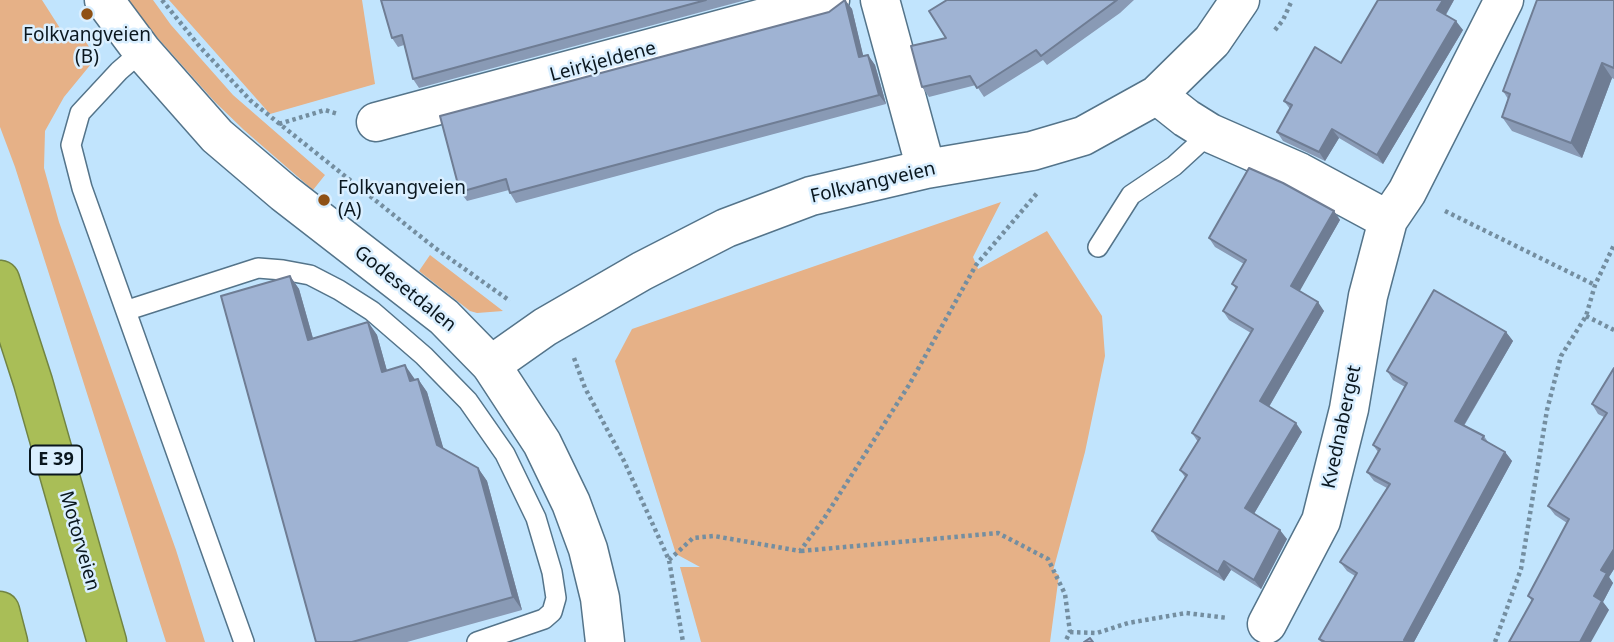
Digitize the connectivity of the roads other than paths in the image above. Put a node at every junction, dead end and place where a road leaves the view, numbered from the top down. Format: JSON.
{"nodes":[{"id":1,"x":104,"y":0,"type":"edge"},
{"id":2,"x":830,"y":0,"type":"edge"},
{"id":3,"x":880,"y":0,"type":"edge"},
{"id":4,"x":1240,"y":0,"type":"edge"},
{"id":5,"x":1504,"y":0,"type":"edge"},
{"id":6,"x":142,"y":51,"type":"junction"},
{"id":7,"x":1157,"y":95,"type":"junction"},
{"id":8,"x":376,"y":122,"type":"dead end"},
{"id":9,"x":1210,"y":133,"type":"junction"},
{"id":10,"x":926,"y":169,"type":"junction"},
{"id":11,"x":1397,"y":206,"type":"junction"},
{"id":12,"x":1098,"y":247,"type":"dead end"},
{"id":13,"x":0,"y":280,"type":"edge"},
{"id":14,"x":128,"y":310,"type":"junction"},
{"id":15,"x":491,"y":365,"type":"junction"},
{"id":16,"x":0,"y":611,"type":"edge"},
{"id":17,"x":1267,"y":624,"type":"road end"},
{"id":18,"x":8,"y":642,"type":"edge"},
{"id":19,"x":107,"y":642,"type":"edge"},
{"id":20,"x":244,"y":642,"type":"edge"},
{"id":21,"x":477,"y":642,"type":"edge"},
{"id":22,"x":605,"y":642,"type":"edge"}],
"edges":[{"from":1,"to":6,"type":"street","name":"Godesetdalen"},
{"from":2,"to":8,"type":"street","name":"Leirkjeldene"},
{"from":3,"to":10,"type":"street"},
{"from":4,"to":7,"type":"street","name":"Folkvangveien"},
{"from":5,"to":11,"type":"street","name":"Kvednaberget"},
{"from":6,"to":14,"type":"lane"},
{"from":6,"to":15,"type":"street","name":"Godesetdalen"},
{"from":7,"to":9,"type":"street"},
{"from":7,"to":10,"type":"street","name":"Folkvangveien"},
{"from":9,"to":11,"type":"street"},
{"from":9,"to":12,"type":"lane"},
{"from":10,"to":15,"type":"street","name":"Folkvangveien"},
{"from":11,"to":17,"type":"street","name":"Kvednaberget"},
{"from":13,"to":19,"type":"highway","name":"Motorveien","number":"E 39"},
{"from":14,"to":20,"type":"lane"},
{"from":14,"to":21,"type":"lane"},
{"from":15,"to":22,"type":"street","name":"Godesetdalen"},
{"from":16,"to":18,"type":"highway"}]}
